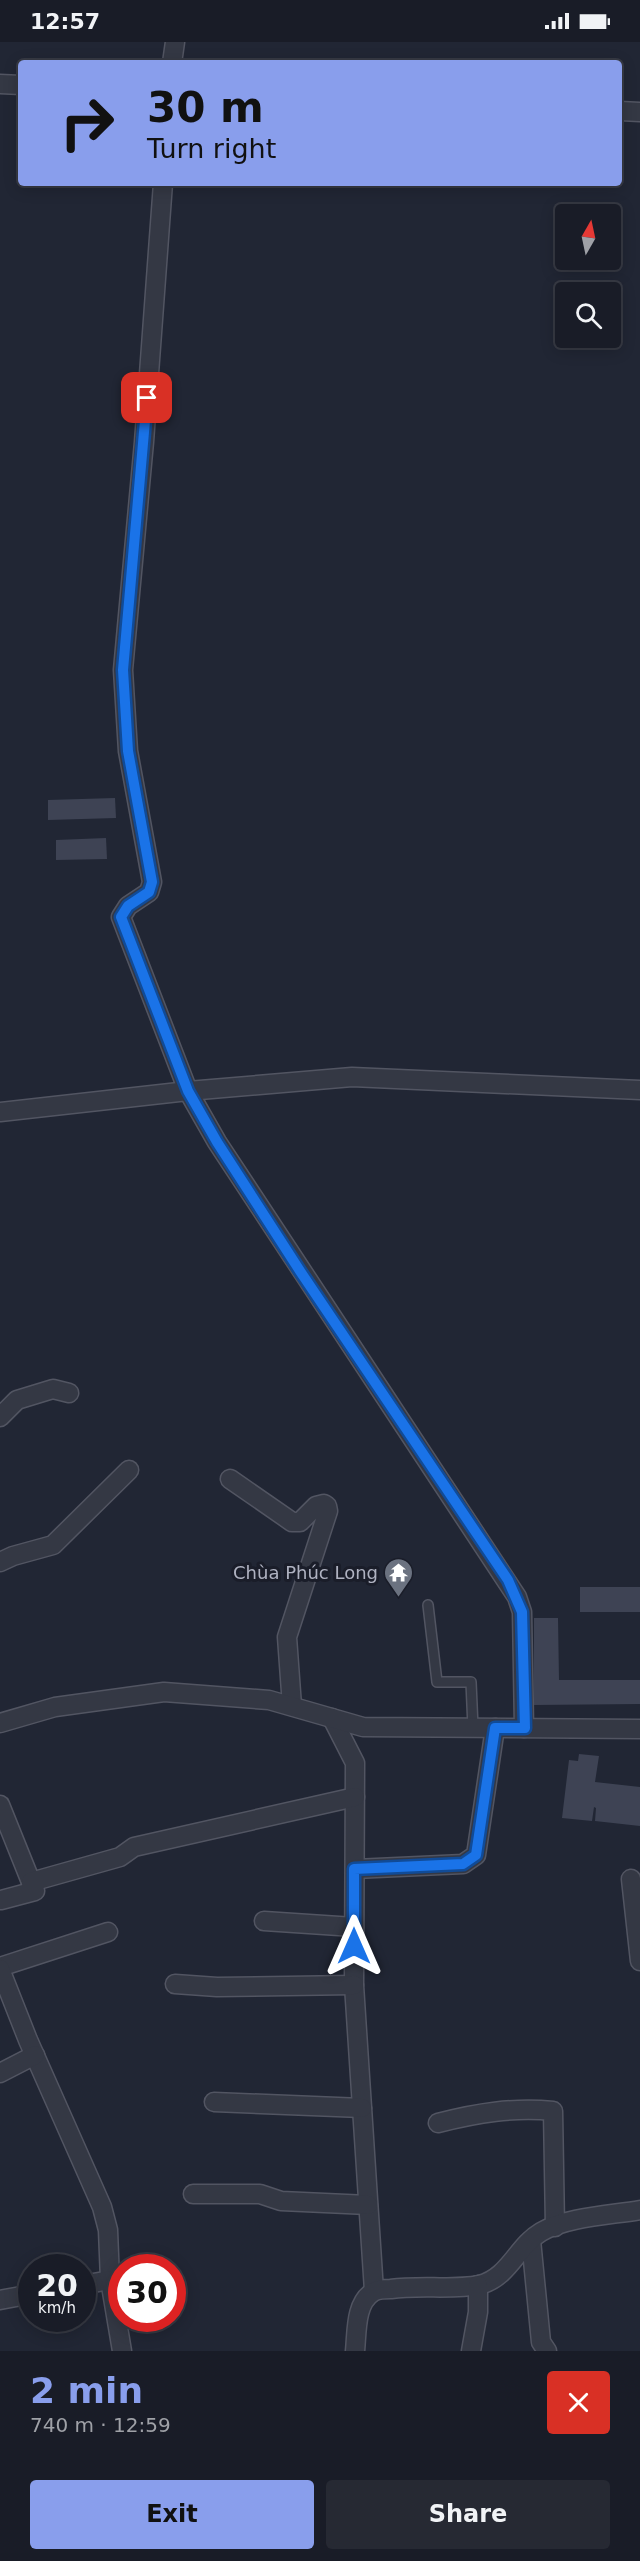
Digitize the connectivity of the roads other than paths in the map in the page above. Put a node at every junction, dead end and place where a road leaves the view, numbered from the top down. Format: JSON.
{"nodes":[{"id":1,"x":175,"y":42,"type":"edge"},
{"id":2,"x":172,"y":60,"type":"edge"},
{"id":3,"x":0,"y":84,"type":"edge"},
{"id":4,"x":18,"y":85,"type":"edge"},
{"id":5,"x":622,"y":111,"type":"edge"},
{"id":6,"x":640,"y":112,"type":"edge"},
{"id":7,"x":163,"y":186,"type":"edge"},
{"id":8,"x":640,"y":1090,"type":"edge"},
{"id":9,"x":188,"y":1091,"type":"junction"},
{"id":10,"x":0,"y":1112,"type":"edge"},
{"id":11,"x":69,"y":1393,"type":"dead end"},
{"id":12,"x":0,"y":1417,"type":"edge"},
{"id":13,"x":129,"y":1470,"type":"dead end"},
{"id":14,"x":230,"y":1479,"type":"dead end"},
{"id":15,"x":0,"y":1562,"type":"edge"},
{"id":16,"x":428,"y":1605,"type":"dead end"},
{"id":17,"x":292,"y":1706,"type":"junction"},
{"id":18,"x":332,"y":1718,"type":"junction"},
{"id":19,"x":0,"y":1723,"type":"edge"},
{"id":20,"x":473,"y":1728,"type":"junction"},
{"id":21,"x":495,"y":1728,"type":"junction"},
{"id":22,"x":525,"y":1728,"type":"junction"},
{"id":23,"x":640,"y":1729,"type":"edge"},
{"id":24,"x":355,"y":1797,"type":"junction"},
{"id":25,"x":0,"y":1805,"type":"edge"},
{"id":26,"x":354,"y":1869,"type":"junction"},
{"id":27,"x":631,"y":1879,"type":"dead end"},
{"id":28,"x":31,"y":1882,"type":"junction"},
{"id":29,"x":1,"y":1900,"type":"edge"},
{"id":30,"x":264,"y":1921,"type":"dead end"},
{"id":31,"x":354,"y":1927,"type":"junction"},
{"id":32,"x":108,"y":1932,"type":"dead end"},
{"id":33,"x":640,"y":1960,"type":"edge"},
{"id":34,"x":0,"y":1968,"type":"edge"},
{"id":35,"x":175,"y":1984,"type":"dead end"},
{"id":36,"x":354,"y":1985,"type":"junction"},
{"id":37,"x":35,"y":2055,"type":"junction"},
{"id":38,"x":0,"y":2073,"type":"edge"},
{"id":39,"x":214,"y":2102,"type":"dead end"},
{"id":40,"x":362,"y":2108,"type":"junction"},
{"id":41,"x":438,"y":2123,"type":"dead end"},
{"id":42,"x":193,"y":2194,"type":"dead end"},
{"id":43,"x":368,"y":2205,"type":"junction"},
{"id":44,"x":640,"y":2210,"type":"edge"},
{"id":45,"x":555,"y":2227,"type":"junction"},
{"id":46,"x":531,"y":2240,"type":"junction"},
{"id":47,"x":109,"y":2254,"type":"edge"},
{"id":48,"x":478,"y":2285,"type":"junction"},
{"id":49,"x":374,"y":2291,"type":"junction"},
{"id":50,"x":18,"y":2297,"type":"edge"},
{"id":51,"x":0,"y":2300,"type":"edge"},
{"id":52,"x":119,"y":2332,"type":"edge"},
{"id":53,"x":122,"y":2351,"type":"edge"},
{"id":54,"x":355,"y":2351,"type":"edge"},
{"id":55,"x":471,"y":2351,"type":"edge"},
{"id":56,"x":547,"y":2351,"type":"edge"}],
"edges":[{"from":1,"to":2,"type":"street"},
{"from":3,"to":4,"type":"street"},
{"from":5,"to":6,"type":"street"},
{"from":7,"to":9,"type":"street"},
{"from":8,"to":9,"type":"street"},
{"from":9,"to":10,"type":"street"},
{"from":9,"to":22,"type":"street"},
{"from":11,"to":12,"type":"street"},
{"from":13,"to":15,"type":"street"},
{"from":14,"to":17,"type":"street"},
{"from":16,"to":20,"type":"lane"},
{"from":17,"to":18,"type":"street"},
{"from":17,"to":19,"type":"street"},
{"from":18,"to":20,"type":"street"},
{"from":18,"to":24,"type":"street"},
{"from":20,"to":21,"type":"street"},
{"from":21,"to":22,"type":"street"},
{"from":21,"to":26,"type":"street"},
{"from":22,"to":23,"type":"street"},
{"from":24,"to":26,"type":"street"},
{"from":24,"to":28,"type":"street"},
{"from":25,"to":28,"type":"street"},
{"from":26,"to":31,"type":"street"},
{"from":27,"to":33,"type":"street"},
{"from":28,"to":29,"type":"street"},
{"from":30,"to":31,"type":"street"},
{"from":31,"to":36,"type":"street"},
{"from":32,"to":34,"type":"street"},
{"from":34,"to":37,"type":"street"},
{"from":35,"to":36,"type":"street"},
{"from":36,"to":40,"type":"street"},
{"from":37,"to":38,"type":"street"},
{"from":37,"to":47,"type":"street"},
{"from":39,"to":40,"type":"street"},
{"from":40,"to":43,"type":"street"},
{"from":41,"to":45,"type":"street"},
{"from":42,"to":43,"type":"street"},
{"from":43,"to":49,"type":"street"},
{"from":44,"to":45,"type":"street"},
{"from":45,"to":46,"type":"street"},
{"from":46,"to":48,"type":"street"},
{"from":46,"to":56,"type":"street"},
{"from":48,"to":49,"type":"street"},
{"from":48,"to":55,"type":"street"},
{"from":49,"to":54,"type":"street"},
{"from":50,"to":51,"type":"street"},
{"from":52,"to":53,"type":"street"}]}
